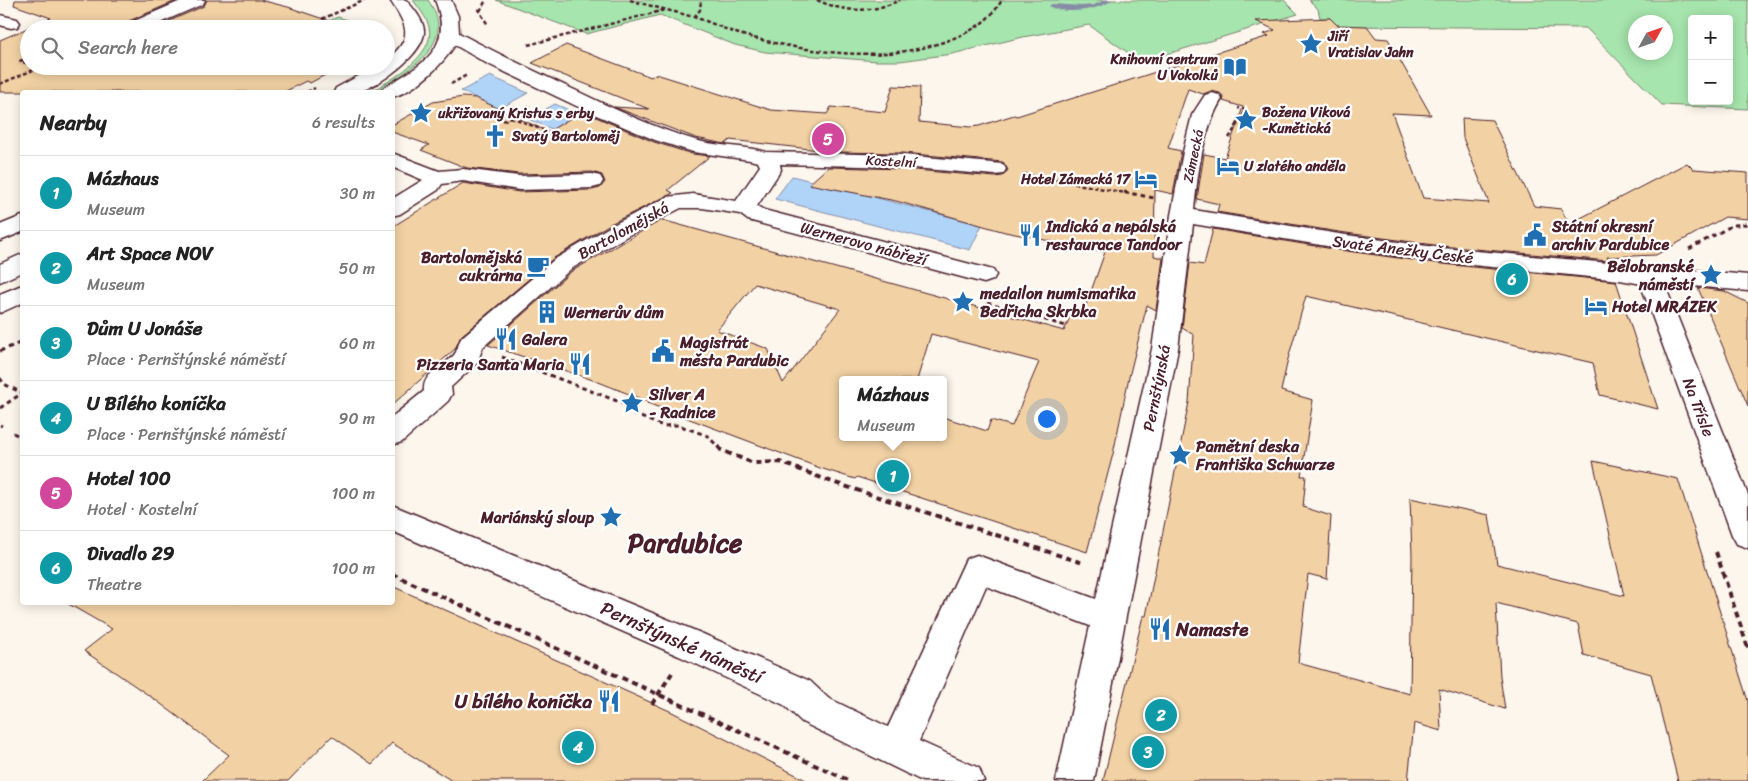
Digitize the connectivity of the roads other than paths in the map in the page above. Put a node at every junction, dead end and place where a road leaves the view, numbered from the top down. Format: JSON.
{"nodes":[{"id":1,"x":197,"y":0,"type":"edge"},
{"id":2,"x":398,"y":0,"type":"edge"},
{"id":3,"x":443,"y":0,"type":"edge"},
{"id":4,"x":151,"y":20,"type":"edge"},
{"id":5,"x":451,"y":36,"type":"junction"},
{"id":6,"x":493,"y":59,"type":"junction"},
{"id":7,"x":395,"y":61,"type":"edge"},
{"id":8,"x":430,"y":65,"type":"junction"},
{"id":9,"x":372,"y":75,"type":"edge"},
{"id":10,"x":346,"y":90,"type":"edge"},
{"id":11,"x":393,"y":90,"type":"edge"},
{"id":12,"x":1212,"y":99,"type":"road end"},
{"id":13,"x":765,"y":158,"type":"junction"},
{"id":14,"x":395,"y":160,"type":"edge"},
{"id":15,"x":995,"y":169,"type":"road end"},
{"id":16,"x":435,"y":178,"type":"junction"},
{"id":17,"x":592,"y":181,"type":"dead end"},
{"id":18,"x":395,"y":207,"type":"edge"},
{"id":19,"x":745,"y":208,"type":"junction"},
{"id":20,"x":1182,"y":215,"type":"junction"},
{"id":21,"x":20,"y":224,"type":"edge"},
{"id":22,"x":0,"y":234,"type":"edge"},
{"id":23,"x":20,"y":263,"type":"edge"},
{"id":24,"x":0,"y":274,"type":"edge"},
{"id":25,"x":984,"y":274,"type":"road end"},
{"id":26,"x":1655,"y":279,"type":"junction"},
{"id":27,"x":1748,"y":283,"type":"edge"},
{"id":28,"x":20,"y":294,"type":"edge"},
{"id":29,"x":0,"y":305,"type":"edge"},
{"id":30,"x":395,"y":431,"type":"edge"},
{"id":31,"x":395,"y":518,"type":"edge"},
{"id":32,"x":1748,"y":535,"type":"edge"},
{"id":33,"x":1108,"y":618,"type":"junction"},
{"id":34,"x":896,"y":750,"type":"junction"},
{"id":35,"x":964,"y":781,"type":"edge"},
{"id":36,"x":1075,"y":781,"type":"edge"}],
"edges":[{"from":1,"to":4,"type":"street"},
{"from":2,"to":7,"type":"street"},
{"from":3,"to":5,"type":"street"},
{"from":5,"to":6,"type":"street","name":"Kostelní"},
{"from":5,"to":8,"type":"street"},
{"from":6,"to":8,"type":"street","name":"Kostelní"},
{"from":6,"to":13,"type":"street","name":"Kostelní"},
{"from":8,"to":11,"type":"street"},
{"from":9,"to":10,"type":"street"},
{"from":12,"to":20,"type":"street","name":"Zámecká"},
{"from":13,"to":15,"type":"street","name":"Kostelní"},
{"from":13,"to":19,"type":"street"},
{"from":14,"to":16,"type":"street"},
{"from":16,"to":17,"type":"street"},
{"from":16,"to":18,"type":"street"},
{"from":19,"to":25,"type":"street","name":"Wernerovo nábřeží"},
{"from":19,"to":30,"type":"street","name":"Bartolomějská"},
{"from":20,"to":26,"type":"street","name":"Svaté Anežky České"},
{"from":20,"to":33,"type":"street","name":"Pernštýnská"},
{"from":21,"to":22,"type":"street"},
{"from":23,"to":24,"type":"street"},
{"from":26,"to":27,"type":"street"},
{"from":26,"to":32,"type":"street","name":"Na Třísle"},
{"from":28,"to":29,"type":"street"},
{"from":31,"to":34,"type":"street","name":"Pernštýnské náměstí"},
{"from":33,"to":34,"type":"street"},
{"from":33,"to":36,"type":"street"},
{"from":34,"to":35,"type":"street","name":"Pernštýnské náměstí"}]}
